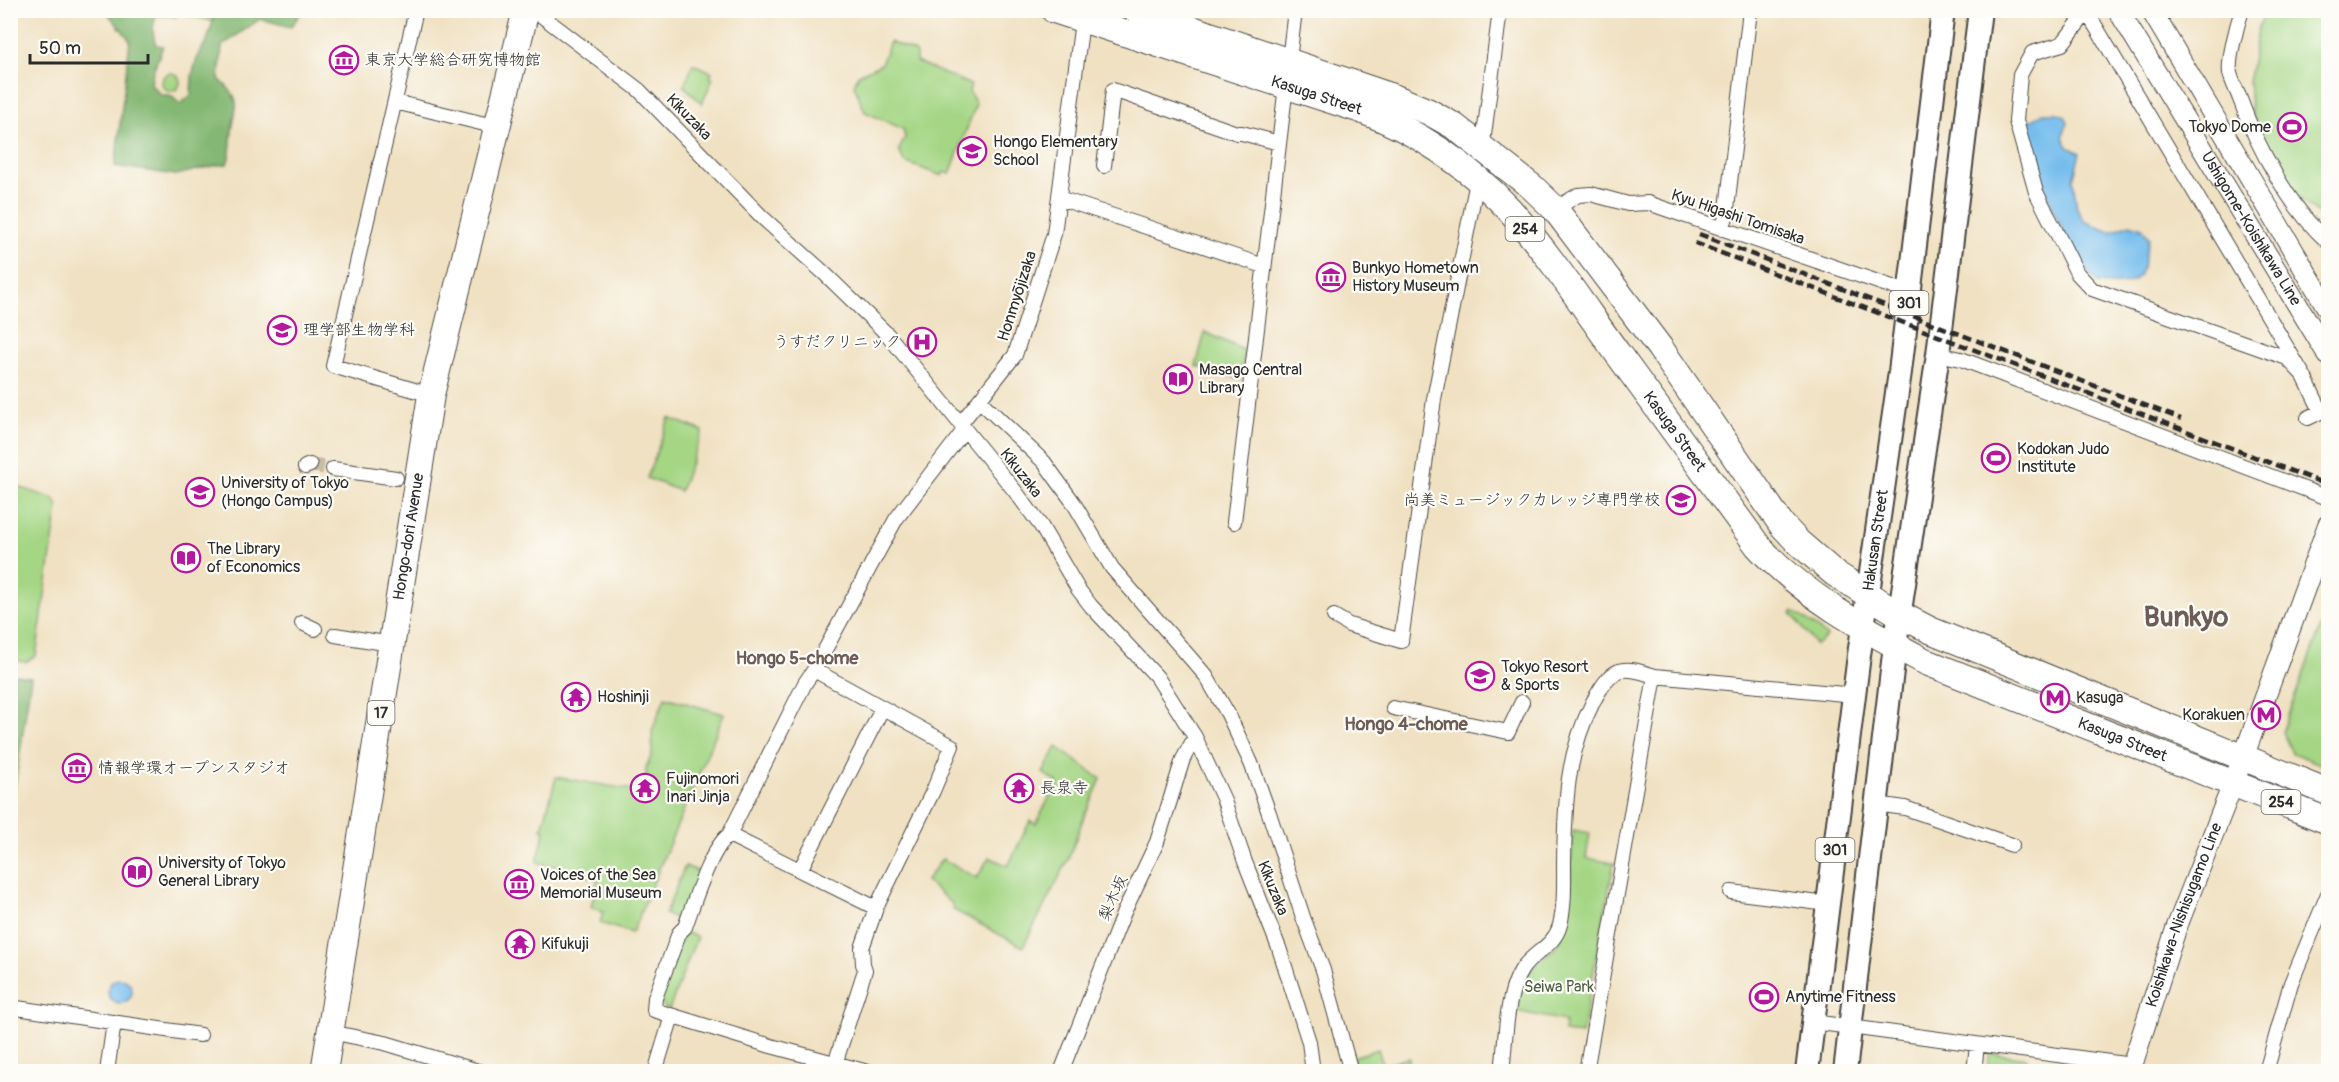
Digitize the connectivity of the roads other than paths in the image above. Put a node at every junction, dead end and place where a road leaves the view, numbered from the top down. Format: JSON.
{"nodes":[{"id":1,"x":416,"y":10,"type":"edge"},
{"id":2,"x":526,"y":10,"type":"edge"},
{"id":3,"x":534,"y":10,"type":"edge"},
{"id":4,"x":1054,"y":10,"type":"edge"},
{"id":5,"x":1136,"y":10,"type":"edge"},
{"id":6,"x":1295,"y":10,"type":"edge"},
{"id":7,"x":1500,"y":10,"type":"edge"},
{"id":8,"x":1750,"y":10,"type":"edge"},
{"id":9,"x":1943,"y":10,"type":"edge"},
{"id":10,"x":1980,"y":10,"type":"edge"},
{"id":11,"x":2118,"y":10,"type":"edge"},
{"id":12,"x":2151,"y":10,"type":"edge"},
{"id":13,"x":2242,"y":10,"type":"edge"},
{"id":14,"x":2088,"y":11,"type":"edge"},
{"id":15,"x":1083,"y":15,"type":"edge"},
{"id":16,"x":1287,"y":75,"type":"junction"},
{"id":17,"x":395,"y":102,"type":"junction"},
{"id":18,"x":497,"y":127,"type":"junction"},
{"id":19,"x":1279,"y":143,"type":"junction"},
{"id":20,"x":1483,"y":147,"type":"junction"},
{"id":21,"x":1104,"y":166,"type":"dead end"},
{"id":22,"x":1478,"y":181,"type":"junction"},
{"id":23,"x":1059,"y":198,"type":"junction"},
{"id":24,"x":1555,"y":209,"type":"junction"},
{"id":25,"x":1722,"y":229,"type":"junction"},
{"id":26,"x":2328,"y":242,"type":"edge"},
{"id":27,"x":1264,"y":266,"type":"junction"},
{"id":28,"x":1910,"y":293,"type":"junction"},
{"id":29,"x":2328,"y":309,"type":"edge"},
{"id":30,"x":1938,"y":354,"type":"junction"},
{"id":31,"x":2328,"y":355,"type":"edge"},
{"id":32,"x":2304,"y":376,"type":"junction"},
{"id":33,"x":430,"y":395,"type":"junction"},
{"id":34,"x":979,"y":400,"type":"junction"},
{"id":35,"x":2325,"y":410,"type":"edge"},
{"id":36,"x":2308,"y":418,"type":"dead end"},
{"id":37,"x":963,"y":426,"type":"junction"},
{"id":38,"x":333,"y":469,"type":"tunnel mouth"},
{"id":39,"x":396,"y":477,"type":"dead end"},
{"id":40,"x":2328,"y":498,"type":"edge"},
{"id":41,"x":1234,"y":522,"type":"dead end"},
{"id":42,"x":2328,"y":525,"type":"edge"},
{"id":43,"x":1867,"y":594,"type":"junction"},
{"id":44,"x":1899,"y":614,"type":"junction"},
{"id":45,"x":1334,"y":616,"type":"dead end"},
{"id":46,"x":302,"y":623,"type":"dead end"},
{"id":47,"x":1863,"y":628,"type":"junction"},
{"id":48,"x":315,"y":629,"type":"dead end"},
{"id":49,"x":335,"y":635,"type":"dead end"},
{"id":50,"x":391,"y":644,"type":"junction"},
{"id":51,"x":1895,"y":645,"type":"junction"},
{"id":52,"x":814,"y":670,"type":"junction"},
{"id":53,"x":1655,"y":676,"type":"junction"},
{"id":54,"x":1854,"y":696,"type":"junction"},
{"id":55,"x":1522,"y":702,"type":"dead end"},
{"id":56,"x":1393,"y":708,"type":"dead end"},
{"id":57,"x":882,"y":709,"type":"junction"},
{"id":58,"x":1195,"y":737,"type":"junction"},
{"id":59,"x":2243,"y":758,"type":"junction"},
{"id":60,"x":2234,"y":782,"type":"junction"},
{"id":61,"x":2328,"y":792,"type":"edge"},
{"id":62,"x":1876,"y":804,"type":"junction"},
{"id":63,"x":2328,"y":820,"type":"edge"},
{"id":64,"x":729,"y":835,"type":"junction"},
{"id":65,"x":2012,"y":845,"type":"dead end"},
{"id":66,"x":800,"y":870,"type":"junction"},
{"id":67,"x":1731,"y":892,"type":"dead end"},
{"id":68,"x":2328,"y":894,"type":"edge"},
{"id":69,"x":1828,"y":904,"type":"junction"},
{"id":70,"x":876,"y":908,"type":"junction"},
{"id":71,"x":10,"y":1007,"type":"edge"},
{"id":72,"x":672,"y":1016,"type":"junction"},
{"id":73,"x":114,"y":1022,"type":"junction"},
{"id":74,"x":1813,"y":1022,"type":"junction"},
{"id":75,"x":1850,"y":1029,"type":"junction"},
{"id":76,"x":330,"y":1032,"type":"junction"},
{"id":77,"x":200,"y":1035,"type":"dead end"},
{"id":78,"x":1977,"y":1045,"type":"junction"},
{"id":79,"x":835,"y":1064,"type":"junction"},
{"id":80,"x":2131,"y":1068,"type":"edge"},
{"id":81,"x":107,"y":1071,"type":"edge"},
{"id":82,"x":324,"y":1071,"type":"edge"},
{"id":83,"x":481,"y":1071,"type":"edge"},
{"id":84,"x":656,"y":1071,"type":"edge"},
{"id":85,"x":868,"y":1071,"type":"edge"},
{"id":86,"x":1061,"y":1071,"type":"edge"},
{"id":87,"x":1313,"y":1071,"type":"edge"},
{"id":88,"x":1351,"y":1071,"type":"edge"},
{"id":89,"x":1502,"y":1071,"type":"edge"},
{"id":90,"x":1586,"y":1071,"type":"edge"},
{"id":91,"x":1807,"y":1071,"type":"edge"},
{"id":92,"x":1845,"y":1071,"type":"edge"},
{"id":93,"x":1974,"y":1071,"type":"edge"},
{"id":94,"x":2266,"y":1071,"type":"edge"}],
"edges":[{"from":1,"to":17,"type":"street"},
{"from":2,"to":18,"type":"highway","name":"Hongo-dori Avenue","number":"17"},
{"from":3,"to":37,"type":"street","name":"Kikuzaka"},
{"from":4,"to":15,"type":"highway","name":"Kasuga Street","number":"254"},
{"from":5,"to":16,"type":"highway","name":"Kasuga Street","number":"254"},
{"from":6,"to":16,"type":"street"},
{"from":7,"to":20,"type":"street"},
{"from":8,"to":25,"type":"street"},
{"from":9,"to":28,"type":"main road","name":"Hakusan Street","number":"301"},
{"from":10,"to":30,"type":"main road","name":"Hakusan Street","number":"301"},
{"from":11,"to":31,"type":"main road","name":"Ushigome-Koishikawa Line"},
{"from":12,"to":29,"type":"main road","name":"Ushigome-Koishikawa Line"},
{"from":13,"to":26,"type":"street"},
{"from":14,"to":32,"type":"street"},
{"from":14,"to":32,"type":"street"},
{"from":15,"to":16,"type":"highway","name":"Kasuga Street","number":"254"},
{"from":15,"to":23,"type":"street","name":"Honmyōjizaka"},
{"from":16,"to":19,"type":"street"},
{"from":16,"to":20,"type":"highway","name":"Kasuga Street","number":"254"},
{"from":16,"to":22,"type":"highway","name":"Kasuga Street","number":"254"},
{"from":17,"to":18,"type":"street"},
{"from":17,"to":33,"type":"street"},
{"from":18,"to":33,"type":"highway","name":"Hongo-dori Avenue","number":"17"},
{"from":19,"to":21,"type":"street"},
{"from":19,"to":27,"type":"street"},
{"from":20,"to":22,"type":"street"},
{"from":20,"to":24,"type":"highway","name":"Kasuga Street","number":"254"},
{"from":22,"to":45,"type":"street"},
{"from":22,"to":47,"type":"highway","name":"Kasuga Street","number":"254"},
{"from":23,"to":27,"type":"street"},
{"from":23,"to":34,"type":"street","name":"Honmyōjizaka"},
{"from":24,"to":25,"type":"street","name":"Kyu Higashi Tomisaka"},
{"from":24,"to":43,"type":"highway","name":"Kasuga Street","number":"254"},
{"from":25,"to":28,"type":"street","name":"Kyu Higashi Tomisaka"},
{"from":27,"to":41,"type":"street"},
{"from":28,"to":43,"type":"main road","name":"Hakusan Street","number":"301"},
{"from":30,"to":40,"type":"street"},
{"from":30,"to":44,"type":"main road","name":"Hakusan Street","number":"301"},
{"from":32,"to":35,"type":"street"},
{"from":33,"to":50,"type":"highway","name":"Hongo-dori Avenue","number":"17"},
{"from":34,"to":37,"type":"street","name":"Honmyōjizaka"},
{"from":34,"to":88,"type":"street"},
{"from":35,"to":36,"type":"street"},
{"from":37,"to":52,"type":"street","name":"Honmyōjizaka"},
{"from":37,"to":58,"type":"street","name":"Kikuzaka"},
{"from":38,"to":39,"type":"street"},
{"from":42,"to":59,"type":"main road","name":"Koishikawa-Nishisugamo Line"},
{"from":43,"to":44,"type":"highway","name":"Kasuga Street","number":"254"},
{"from":43,"to":47,"type":"main road","name":"Hakusan Street","number":"301"},
{"from":44,"to":51,"type":"main road","name":"Hakusan Street","number":"301"},
{"from":44,"to":59,"type":"highway","name":"Kasuga Street","number":"254"},
{"from":46,"to":48,"type":"street"},
{"from":47,"to":51,"type":"highway","name":"Kasuga Street","number":"254"},
{"from":47,"to":54,"type":"main road","name":"Hakusan Street","number":"301"},
{"from":49,"to":50,"type":"street"},
{"from":50,"to":76,"type":"highway","name":"Hongo-dori Avenue","number":"17"},
{"from":51,"to":60,"type":"highway","name":"Kasuga Street","number":"254"},
{"from":51,"to":62,"type":"main road","name":"Hakusan Street","number":"301"},
{"from":52,"to":57,"type":"street"},
{"from":52,"to":64,"type":"street","name":"Honmyōjizaka"},
{"from":53,"to":54,"type":"street"},
{"from":53,"to":89,"type":"street"},
{"from":53,"to":90,"type":"street"},
{"from":54,"to":69,"type":"main road","name":"Hakusan Street","number":"301"},
{"from":55,"to":56,"type":"street"},
{"from":57,"to":66,"type":"street"},
{"from":57,"to":70,"type":"street"},
{"from":58,"to":86,"type":"street","name":"梨木坂"},
{"from":58,"to":87,"type":"street","name":"Kikuzaka"},
{"from":59,"to":60,"type":"main road","name":"Koishikawa-Nishisugamo Line"},
{"from":59,"to":61,"type":"highway","name":"Kasuga Street","number":"254"},
{"from":60,"to":63,"type":"highway","name":"Kasuga Street","number":"254"},
{"from":60,"to":80,"type":"main road","name":"Koishikawa-Nishisugamo Line"},
{"from":62,"to":65,"type":"street"},
{"from":62,"to":75,"type":"main road","name":"Hakusan Street","number":"301"},
{"from":64,"to":66,"type":"street"},
{"from":64,"to":72,"type":"street","name":"Honmyōjizaka"},
{"from":66,"to":70,"type":"street"},
{"from":67,"to":69,"type":"street"},
{"from":68,"to":94,"type":"street"},
{"from":69,"to":74,"type":"main road","name":"Hakusan Street","number":"301"},
{"from":70,"to":79,"type":"street"},
{"from":71,"to":73,"type":"street"},
{"from":72,"to":79,"type":"street"},
{"from":72,"to":84,"type":"street"},
{"from":73,"to":77,"type":"street"},
{"from":73,"to":81,"type":"street"},
{"from":74,"to":75,"type":"street"},
{"from":74,"to":91,"type":"main road","name":"Hakusan Street","number":"301"},
{"from":75,"to":78,"type":"street"},
{"from":75,"to":92,"type":"main road","name":"Hakusan Street","number":"301"},
{"from":76,"to":82,"type":"highway","name":"Hongo-dori Avenue","number":"17"},
{"from":76,"to":83,"type":"street"},
{"from":78,"to":80,"type":"street"},
{"from":78,"to":93,"type":"street"},
{"from":79,"to":85,"type":"street"}]}
